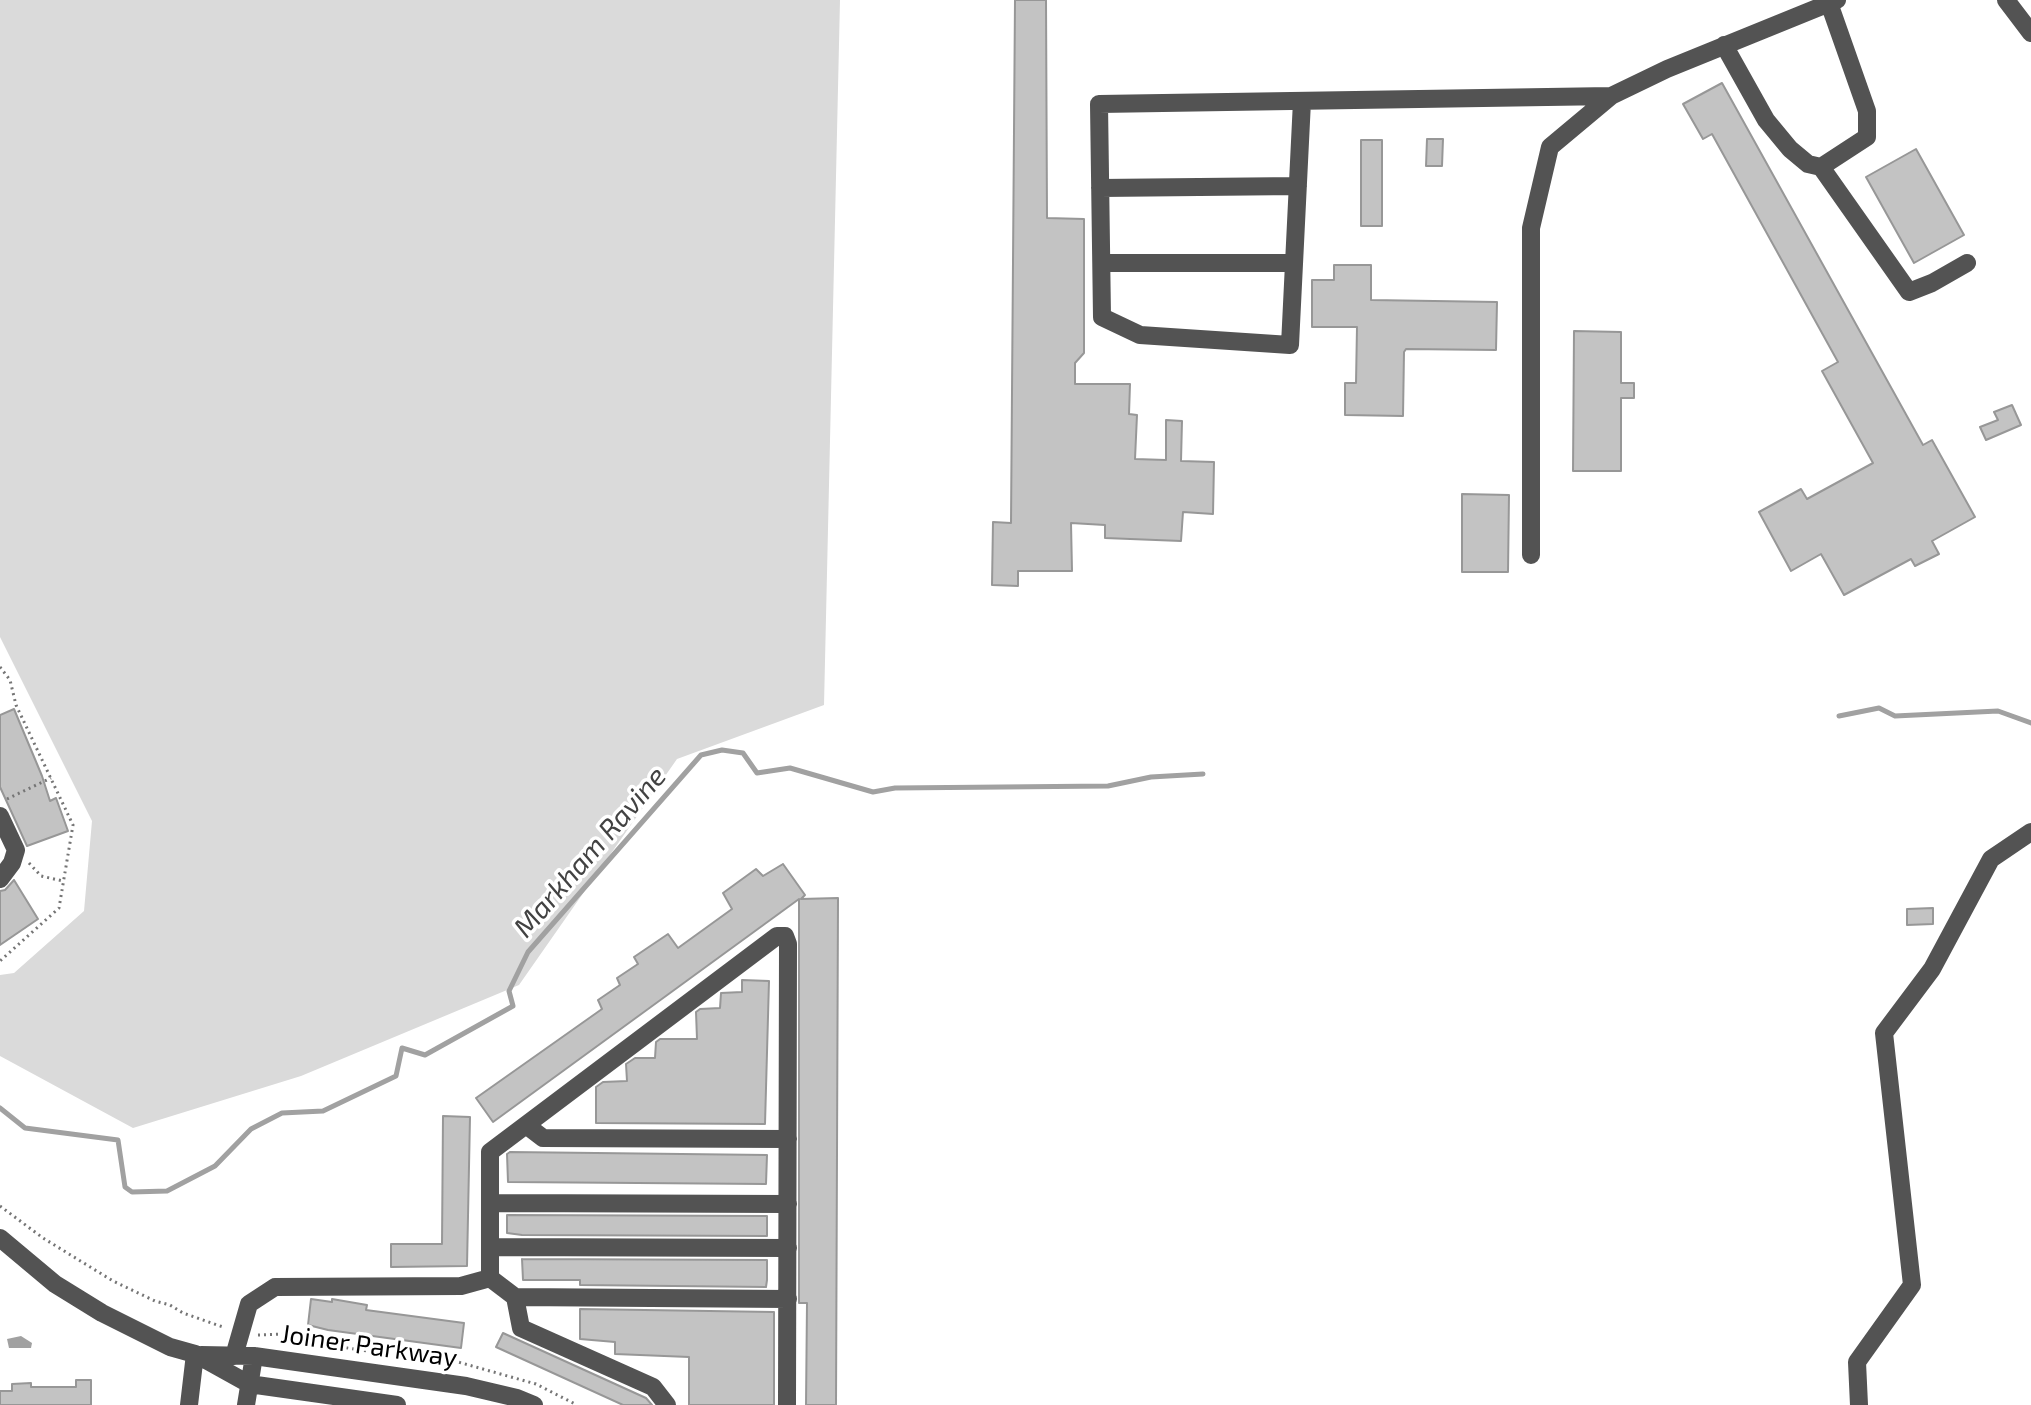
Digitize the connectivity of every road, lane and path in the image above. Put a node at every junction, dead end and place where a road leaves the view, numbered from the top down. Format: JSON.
{"nodes":[{"id":1,"x":2006,"y":0,"type":"edge"},
{"id":2,"x":1833,"y":2,"type":"edge"},
{"id":3,"x":2031,"y":33,"type":"edge"},
{"id":4,"x":1724,"y":45,"type":"junction"},
{"id":5,"x":1611,"y":96,"type":"junction"},
{"id":6,"x":1302,"y":101,"type":"junction"},
{"id":7,"x":1821,"y":167,"type":"junction"},
{"id":8,"x":1298,"y":186,"type":"junction"},
{"id":9,"x":1100,"y":188,"type":"junction"},
{"id":10,"x":1102,"y":263,"type":"junction"},
{"id":11,"x":1294,"y":263,"type":"junction"},
{"id":12,"x":1967,"y":263,"type":"dead end"},
{"id":13,"x":1531,"y":555,"type":"dead end"},
{"id":14,"x":0,"y":667,"type":"edge"},
{"id":15,"x":51,"y":778,"type":"junction"},
{"id":16,"x":0,"y":802,"type":"edge"},
{"id":17,"x":0,"y":816,"type":"edge"},
{"id":18,"x":2031,"y":832,"type":"edge"},
{"id":19,"x":14,"y":858,"type":"junction"},
{"id":20,"x":0,"y":879,"type":"edge"},
{"id":21,"x":64,"y":881,"type":"junction"},
{"id":22,"x":0,"y":961,"type":"edge"},
{"id":23,"x":526,"y":1125,"type":"junction"},
{"id":24,"x":788,"y":1139,"type":"junction"},
{"id":25,"x":490,"y":1203,"type":"junction"},
{"id":26,"x":788,"y":1204,"type":"junction"},
{"id":27,"x":0,"y":1206,"type":"edge"},
{"id":28,"x":0,"y":1238,"type":"edge"},
{"id":29,"x":490,"y":1247,"type":"junction"},
{"id":30,"x":788,"y":1248,"type":"junction"},
{"id":31,"x":490,"y":1278,"type":"junction"},
{"id":32,"x":515,"y":1297,"type":"junction"},
{"id":33,"x":788,"y":1299,"type":"junction"},
{"id":34,"x":240,"y":1332,"type":"junction"},
{"id":35,"x":313,"y":1343,"type":"dead end"},
{"id":36,"x":195,"y":1354,"type":"junction"},
{"id":37,"x":234,"y":1356,"type":"junction"},
{"id":38,"x":254,"y":1356,"type":"junction"},
{"id":39,"x":249,"y":1384,"type":"junction"},
{"id":40,"x":189,"y":1405,"type":"edge"},
{"id":41,"x":246,"y":1405,"type":"edge"},
{"id":42,"x":397,"y":1405,"type":"edge"},
{"id":43,"x":534,"y":1405,"type":"edge"},
{"id":44,"x":667,"y":1405,"type":"edge"},
{"id":45,"x":787,"y":1405,"type":"edge"},
{"id":46,"x":1859,"y":1405,"type":"edge"}],
"edges":[{"from":1,"to":3,"type":"street"},
{"from":2,"to":4,"type":"street"},
{"from":2,"to":7,"type":"street"},
{"from":4,"to":5,"type":"street"},
{"from":4,"to":7,"type":"street"},
{"from":5,"to":6,"type":"street"},
{"from":5,"to":13,"type":"street"},
{"from":6,"to":8,"type":"street"},
{"from":6,"to":9,"type":"street"},
{"from":7,"to":12,"type":"street"},
{"from":8,"to":9,"type":"street"},
{"from":8,"to":11,"type":"street"},
{"from":9,"to":10,"type":"street"},
{"from":10,"to":11,"type":"street"},
{"from":10,"to":11,"type":"street"},
{"from":14,"to":15,"type":"path"},
{"from":15,"to":16,"type":"path"},
{"from":15,"to":21,"type":"path"},
{"from":17,"to":19,"type":"street"},
{"from":18,"to":46,"type":"street"},
{"from":19,"to":20,"type":"street"},
{"from":19,"to":21,"type":"path"},
{"from":21,"to":22,"type":"path"},
{"from":23,"to":24,"type":"street"},
{"from":23,"to":24,"type":"street"},
{"from":23,"to":25,"type":"street"},
{"from":24,"to":26,"type":"street"},
{"from":25,"to":26,"type":"street"},
{"from":25,"to":29,"type":"street"},
{"from":26,"to":30,"type":"street"},
{"from":27,"to":34,"type":"path"},
{"from":28,"to":36,"type":"street","name":"Joiner Parkway"},
{"from":29,"to":30,"type":"street"},
{"from":29,"to":31,"type":"street"},
{"from":30,"to":33,"type":"street"},
{"from":31,"to":32,"type":"street"},
{"from":31,"to":34,"type":"street"},
{"from":32,"to":33,"type":"street"},
{"from":32,"to":44,"type":"street"},
{"from":33,"to":45,"type":"street"},
{"from":34,"to":35,"type":"path"},
{"from":34,"to":37,"type":"street"},
{"from":36,"to":37,"type":"street","name":"Joiner Parkway"},
{"from":36,"to":39,"type":"street","name":"Joiner Parkway"},
{"from":36,"to":40,"type":"street"},
{"from":37,"to":38,"type":"street","name":"Joiner Parkway"},
{"from":38,"to":39,"type":"street"},
{"from":38,"to":43,"type":"street","name":"Joiner Parkway"},
{"from":39,"to":41,"type":"street"},
{"from":39,"to":42,"type":"street","name":"Joiner Parkway"}]}
